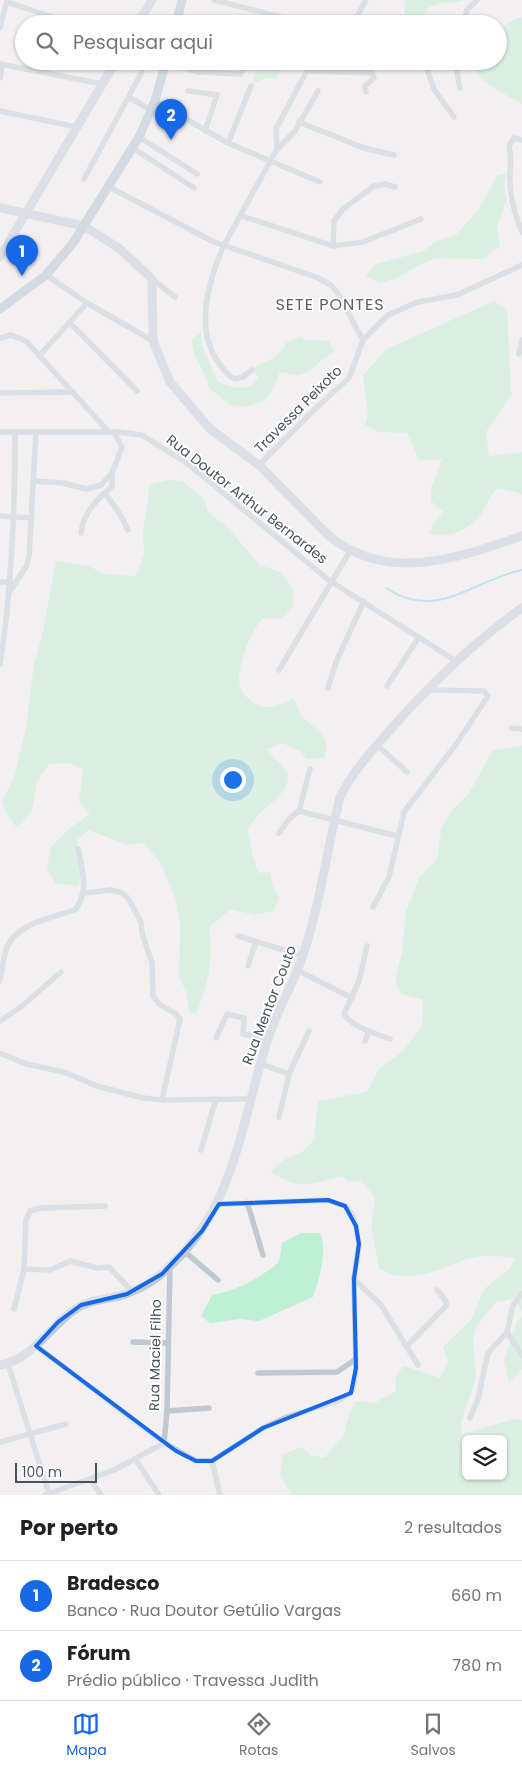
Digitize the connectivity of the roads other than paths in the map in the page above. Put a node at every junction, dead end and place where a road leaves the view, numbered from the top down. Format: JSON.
{"nodes":[{"id":1,"x":152,"y":0,"type":"edge"},
{"id":2,"x":182,"y":0,"type":"edge"},
{"id":3,"x":214,"y":0,"type":"edge"},
{"id":4,"x":366,"y":0,"type":"edge"},
{"id":5,"x":477,"y":0,"type":"edge"},
{"id":6,"x":7,"y":1,"type":"edge"},
{"id":7,"x":231,"y":2,"type":"edge"},
{"id":8,"x":47,"y":15,"type":"edge"},
{"id":9,"x":143,"y":15,"type":"edge"},
{"id":10,"x":178,"y":15,"type":"edge"},
{"id":11,"x":276,"y":15,"type":"edge"},
{"id":12,"x":357,"y":15,"type":"edge"},
{"id":13,"x":465,"y":15,"type":"edge"},
{"id":14,"x":0,"y":28,"type":"edge"},
{"id":15,"x":1,"y":65,"type":"edge"},
{"id":16,"x":15,"y":68,"type":"edge"},
{"id":17,"x":28,"y":70,"type":"edge"},
{"id":18,"x":111,"y":70,"type":"edge"},
{"id":19,"x":164,"y":70,"type":"edge"},
{"id":20,"x":192,"y":70,"type":"edge"},
{"id":21,"x":244,"y":70,"type":"edge"},
{"id":22,"x":427,"y":70,"type":"edge"},
{"id":23,"x":457,"y":70,"type":"edge"},
{"id":24,"x":307,"y":71,"type":"joint"},
{"id":25,"x":142,"y":72,"type":"dead end"},
{"id":26,"x":0,"y":78,"type":"edge"},
{"id":27,"x":102,"y":84,"type":"junction"},
{"id":28,"x":251,"y":86,"type":"dead end"},
{"id":29,"x":460,"y":88,"type":"dead end"},
{"id":30,"x":188,"y":91,"type":"dead end"},
{"id":31,"x":318,"y":91,"type":"dead end"},
{"id":32,"x":366,"y":92,"type":"dead end"},
{"id":33,"x":130,"y":98,"type":"junction"},
{"id":34,"x":153,"y":106,"type":"junction"},
{"id":35,"x":0,"y":111,"type":"edge"},
{"id":36,"x":454,"y":117,"type":"dead end"},
{"id":37,"x":299,"y":122,"type":"junction"},
{"id":38,"x":76,"y":127,"type":"junction"},
{"id":39,"x":205,"y":131,"type":"junction"},
{"id":40,"x":139,"y":137,"type":"junction"},
{"id":41,"x":522,"y":140,"type":"edge"},
{"id":42,"x":228,"y":143,"type":"junction"},
{"id":43,"x":132,"y":148,"type":"junction"},
{"id":44,"x":276,"y":149,"type":"junction"},
{"id":45,"x":394,"y":155,"type":"dead end"},
{"id":46,"x":270,"y":160,"type":"junction"},
{"id":47,"x":196,"y":174,"type":"dead end"},
{"id":48,"x":84,"y":179,"type":"dead end"},
{"id":49,"x":320,"y":182,"type":"dead end"},
{"id":50,"x":109,"y":187,"type":"junction"},
{"id":51,"x":395,"y":187,"type":"dead end"},
{"id":52,"x":194,"y":188,"type":"dead end"},
{"id":53,"x":0,"y":208,"type":"edge"},
{"id":54,"x":26,"y":214,"type":"junction"},
{"id":55,"x":242,"y":216,"type":"junction"},
{"id":56,"x":421,"y":219,"type":"dead end"},
{"id":57,"x":84,"y":226,"type":"junction"},
{"id":58,"x":522,"y":232,"type":"edge"},
{"id":59,"x":224,"y":245,"type":"junction"},
{"id":60,"x":333,"y":246,"type":"junction"},
{"id":61,"x":0,"y":257,"type":"edge"},
{"id":62,"x":522,"y":266,"type":"edge"},
{"id":63,"x":46,"y":275,"type":"junction"},
{"id":64,"x":152,"y":278,"type":"junction"},
{"id":65,"x":175,"y":297,"type":"dead end"},
{"id":66,"x":88,"y":303,"type":"junction"},
{"id":67,"x":0,"y":309,"type":"edge"},
{"id":68,"x":70,"y":323,"type":"junction"},
{"id":69,"x":0,"y":338,"type":"edge"},
{"id":70,"x":363,"y":340,"type":"junction"},
{"id":71,"x":522,"y":340,"type":"edge"},
{"id":72,"x":153,"y":341,"type":"junction"},
{"id":73,"x":519,"y":354,"type":"dead end"},
{"id":74,"x":39,"y":356,"type":"junction"},
{"id":75,"x":252,"y":370,"type":"dead end"},
{"id":76,"x":138,"y":391,"type":"dead end"},
{"id":77,"x":0,"y":392,"type":"edge"},
{"id":78,"x":73,"y":392,"type":"junction"},
{"id":79,"x":0,"y":432,"type":"edge"},
{"id":80,"x":15,"y":432,"type":"junction"},
{"id":81,"x":36,"y":432,"type":"junction"},
{"id":82,"x":112,"y":432,"type":"junction"},
{"id":83,"x":259,"y":465,"type":"junction"},
{"id":84,"x":112,"y":473,"type":"junction"},
{"id":85,"x":34,"y":481,"type":"junction"},
{"id":86,"x":105,"y":493,"type":"junction"},
{"id":87,"x":0,"y":516,"type":"edge"},
{"id":88,"x":15,"y":517,"type":"junction"},
{"id":89,"x":32,"y":518,"type":"junction"},
{"id":90,"x":128,"y":530,"type":"dead end"},
{"id":91,"x":81,"y":533,"type":"dead end"},
{"id":92,"x":522,"y":536,"type":"edge"},
{"id":93,"x":350,"y":551,"type":"junction"},
{"id":94,"x":330,"y":581,"type":"junction"},
{"id":95,"x":0,"y":582,"type":"edge"},
{"id":96,"x":11,"y":582,"type":"junction"},
{"id":97,"x":10,"y":591,"type":"junction"},
{"id":98,"x":364,"y":601,"type":"junction"},
{"id":99,"x":522,"y":608,"type":"edge"},
{"id":100,"x":3,"y":622,"type":"edge"},
{"id":101,"x":419,"y":637,"type":"junction"},
{"id":102,"x":456,"y":661,"type":"junction"},
{"id":103,"x":0,"y":664,"type":"edge"},
{"id":104,"x":279,"y":670,"type":"dead end"},
{"id":105,"x":387,"y":686,"type":"dead end"},
{"id":106,"x":328,"y":688,"type":"dead end"},
{"id":107,"x":425,"y":690,"type":"junction"},
{"id":108,"x":512,"y":728,"type":"dead end"},
{"id":109,"x":522,"y":728,"type":"edge"},
{"id":110,"x":377,"y":745,"type":"junction"},
{"id":111,"x":310,"y":769,"type":"dead end"},
{"id":112,"x":406,"y":772,"type":"dead end"},
{"id":113,"x":299,"y":811,"type":"junction"},
{"id":114,"x":334,"y":821,"type":"junction"},
{"id":115,"x":279,"y":834,"type":"dead end"},
{"id":116,"x":397,"y":836,"type":"junction"},
{"id":117,"x":78,"y":850,"type":"dead end"},
{"id":118,"x":84,"y":893,"type":"junction"},
{"id":119,"x":373,"y":907,"type":"dead end"},
{"id":120,"x":238,"y":936,"type":"dead end"},
{"id":121,"x":256,"y":941,"type":"junction"},
{"id":122,"x":367,"y":946,"type":"dead end"},
{"id":123,"x":303,"y":956,"type":"junction"},
{"id":124,"x":248,"y":966,"type":"dead end"},
{"id":125,"x":297,"y":970,"type":"junction"},
{"id":126,"x":61,"y":972,"type":"dead end"},
{"id":127,"x":0,"y":982,"type":"edge"},
{"id":128,"x":352,"y":998,"type":"junction"},
{"id":129,"x":0,"y":1021,"type":"edge"},
{"id":130,"x":369,"y":1030,"type":"junction"},
{"id":131,"x":309,"y":1031,"type":"dead end"},
{"id":132,"x":216,"y":1038,"type":"dead end"},
{"id":133,"x":268,"y":1039,"type":"junction"},
{"id":134,"x":390,"y":1039,"type":"dead end"},
{"id":135,"x":365,"y":1041,"type":"dead end"},
{"id":136,"x":0,"y":1053,"type":"edge"},
{"id":137,"x":261,"y":1064,"type":"junction"},
{"id":138,"x":290,"y":1074,"type":"junction"},
{"id":139,"x":216,"y":1099,"type":"junction"},
{"id":140,"x":250,"y":1099,"type":"junction"},
{"id":141,"x":162,"y":1100,"type":"junction"},
{"id":142,"x":279,"y":1117,"type":"dead end"},
{"id":143,"x":201,"y":1150,"type":"dead end"},
{"id":144,"x":247,"y":1202,"type":"junction"},
{"id":145,"x":219,"y":1204,"type":"junction"},
{"id":146,"x":105,"y":1206,"type":"dead end"},
{"id":147,"x":185,"y":1252,"type":"junction"},
{"id":148,"x":263,"y":1255,"type":"dead end"},
{"id":149,"x":170,"y":1267,"type":"junction"},
{"id":150,"x":24,"y":1269,"type":"junction"},
{"id":151,"x":354,"y":1279,"type":"junction"},
{"id":152,"x":218,"y":1280,"type":"dead end"},
{"id":153,"x":437,"y":1290,"type":"dead end"},
{"id":154,"x":132,"y":1291,"type":"junction"},
{"id":155,"x":522,"y":1294,"type":"edge"},
{"id":156,"x":14,"y":1309,"type":"dead end"},
{"id":157,"x":506,"y":1332,"type":"junction"},
{"id":158,"x":132,"y":1342,"type":"dead end"},
{"id":159,"x":168,"y":1343,"type":"junction"},
{"id":160,"x":36,"y":1346,"type":"junction"},
{"id":161,"x":406,"y":1346,"type":"junction"},
{"id":162,"x":522,"y":1355,"type":"edge"},
{"id":163,"x":356,"y":1359,"type":"junction"},
{"id":164,"x":4,"y":1364,"type":"edge"},
{"id":165,"x":418,"y":1365,"type":"dead end"},
{"id":166,"x":258,"y":1372,"type":"dead end"},
{"id":167,"x":208,"y":1408,"type":"dead end"},
{"id":168,"x":167,"y":1410,"type":"junction"},
{"id":169,"x":470,"y":1418,"type":"dead end"},
{"id":170,"x":66,"y":1424,"type":"dead end"},
{"id":171,"x":30,"y":1434,"type":"junction"},
{"id":172,"x":0,"y":1442,"type":"edge"},
{"id":173,"x":164,"y":1442,"type":"junction"},
{"id":174,"x":136,"y":1460,"type":"junction"},
{"id":175,"x":212,"y":1461,"type":"junction"},
{"id":176,"x":91,"y":1480,"type":"junction"},
{"id":177,"x":62,"y":1493,"type":"edge"},
{"id":178,"x":47,"y":1494,"type":"edge"},
{"id":179,"x":101,"y":1495,"type":"edge"},
{"id":180,"x":159,"y":1495,"type":"edge"},
{"id":181,"x":220,"y":1495,"type":"edge"}],
"edges":[{"from":1,"to":9,"type":"street"},
{"from":2,"to":10,"type":"main road"},
{"from":3,"to":7,"type":"street"},
{"from":4,"to":12,"type":"street"},
{"from":5,"to":13,"type":"street"},
{"from":6,"to":8,"type":"street"},
{"from":6,"to":14,"type":"street"},
{"from":7,"to":11,"type":"street"},
{"from":15,"to":16,"type":"street"},
{"from":15,"to":26,"type":"street"},
{"from":17,"to":27,"type":"street"},
{"from":18,"to":27,"type":"street"},
{"from":19,"to":34,"type":"main road"},
{"from":20,"to":21,"type":"street"},
{"from":22,"to":36,"type":"street"},
{"from":23,"to":29,"type":"street"},
{"from":24,"to":32,"type":"street"},
{"from":24,"to":44,"type":"street"},
{"from":25,"to":33,"type":"street"},
{"from":27,"to":38,"type":"street"},
{"from":28,"to":42,"type":"street"},
{"from":30,"to":39,"type":"street"},
{"from":31,"to":37,"type":"street"},
{"from":33,"to":34,"type":"street"},
{"from":33,"to":48,"type":"street"},
{"from":34,"to":39,"type":"street"},
{"from":34,"to":40,"type":"main road"},
{"from":35,"to":38,"type":"street"},
{"from":37,"to":44,"type":"street"},
{"from":37,"to":45,"type":"street"},
{"from":38,"to":54,"type":"street"},
{"from":39,"to":42,"type":"street"},
{"from":40,"to":43,"type":"main road"},
{"from":40,"to":47,"type":"street"},
{"from":41,"to":58,"type":"street"},
{"from":42,"to":46,"type":"street"},
{"from":43,"to":50,"type":"main road"},
{"from":43,"to":52,"type":"street"},
{"from":44,"to":46,"type":"street"},
{"from":46,"to":49,"type":"street"},
{"from":46,"to":55,"type":"street"},
{"from":50,"to":57,"type":"main road"},
{"from":50,"to":59,"type":"street"},
{"from":51,"to":60,"type":"street"},
{"from":53,"to":54,"type":"street"},
{"from":54,"to":57,"type":"street"},
{"from":54,"to":61,"type":"street"},
{"from":55,"to":59,"type":"street"},
{"from":55,"to":60,"type":"street"},
{"from":56,"to":60,"type":"street"},
{"from":57,"to":63,"type":"main road"},
{"from":57,"to":64,"type":"street"},
{"from":59,"to":70,"type":"street"},
{"from":59,"to":75,"type":"street"},
{"from":62,"to":70,"type":"street","name":"Travessa Peixoto"},
{"from":63,"to":66,"type":"street"},
{"from":63,"to":67,"type":"main road"},
{"from":64,"to":65,"type":"street"},
{"from":64,"to":72,"type":"street"},
{"from":66,"to":68,"type":"street"},
{"from":66,"to":72,"type":"street"},
{"from":68,"to":74,"type":"street"},
{"from":68,"to":76,"type":"street"},
{"from":69,"to":74,"type":"street"},
{"from":70,"to":83,"type":"street","name":"Travessa Peixoto"},
{"from":71,"to":73,"type":"street"},
{"from":72,"to":83,"type":"street"},
{"from":74,"to":78,"type":"street"},
{"from":77,"to":78,"type":"street"},
{"from":78,"to":82,"type":"street"},
{"from":79,"to":80,"type":"street","name":"Rua Doutor Arthur Bernardes"},
{"from":80,"to":81,"type":"street","name":"Rua Doutor Arthur Bernardes"},
{"from":80,"to":88,"type":"street"},
{"from":81,"to":82,"type":"street","name":"Rua Doutor Arthur Bernardes"},
{"from":81,"to":85,"type":"street"},
{"from":82,"to":84,"type":"street"},
{"from":82,"to":94,"type":"street","name":"Rua Doutor Arthur Bernardes"},
{"from":83,"to":93,"type":"street"},
{"from":84,"to":85,"type":"street"},
{"from":84,"to":86,"type":"street"},
{"from":85,"to":89,"type":"street"},
{"from":86,"to":90,"type":"street"},
{"from":86,"to":91,"type":"street"},
{"from":87,"to":88,"type":"street"},
{"from":88,"to":89,"type":"street"},
{"from":88,"to":96,"type":"street"},
{"from":89,"to":97,"type":"street"},
{"from":92,"to":93,"type":"street"},
{"from":93,"to":94,"type":"street"},
{"from":94,"to":98,"type":"street","name":"Rua Doutor Arthur Bernardes"},
{"from":94,"to":104,"type":"street"},
{"from":95,"to":96,"type":"street"},
{"from":96,"to":97,"type":"street"},
{"from":97,"to":100,"type":"street"},
{"from":98,"to":101,"type":"street","name":"Rua Doutor Arthur Bernardes"},
{"from":98,"to":106,"type":"street"},
{"from":99,"to":102,"type":"street","name":"Rua Mentor Couto"},
{"from":100,"to":103,"type":"street"},
{"from":101,"to":102,"type":"street","name":"Rua Doutor Arthur Bernardes"},
{"from":101,"to":105,"type":"street"},
{"from":102,"to":107,"type":"street","name":"Rua Mentor Couto"},
{"from":107,"to":110,"type":"street","name":"Rua Mentor Couto"},
{"from":107,"to":116,"type":"street"},
{"from":108,"to":109,"type":"street"},
{"from":110,"to":112,"type":"street"},
{"from":110,"to":114,"type":"street","name":"Rua Mentor Couto"},
{"from":111,"to":113,"type":"street"},
{"from":113,"to":114,"type":"street"},
{"from":113,"to":115,"type":"street"},
{"from":114,"to":116,"type":"street"},
{"from":114,"to":123,"type":"street","name":"Rua Mentor Couto"},
{"from":116,"to":119,"type":"street"},
{"from":117,"to":118,"type":"street"},
{"from":118,"to":127,"type":"street"},
{"from":118,"to":141,"type":"street"},
{"from":120,"to":121,"type":"street"},
{"from":121,"to":123,"type":"street"},
{"from":121,"to":124,"type":"street"},
{"from":122,"to":128,"type":"street"},
{"from":123,"to":125,"type":"street","name":"Rua Mentor Couto"},
{"from":125,"to":128,"type":"street"},
{"from":125,"to":133,"type":"street","name":"Rua Mentor Couto"},
{"from":126,"to":129,"type":"street"},
{"from":128,"to":130,"type":"street"},
{"from":130,"to":134,"type":"street"},
{"from":130,"to":135,"type":"street"},
{"from":131,"to":138,"type":"street"},
{"from":132,"to":133,"type":"street"},
{"from":133,"to":137,"type":"street","name":"Rua Mentor Couto"},
{"from":136,"to":141,"type":"street"},
{"from":137,"to":138,"type":"street"},
{"from":137,"to":140,"type":"street","name":"Rua Mentor Couto"},
{"from":138,"to":142,"type":"street"},
{"from":139,"to":140,"type":"street"},
{"from":139,"to":141,"type":"street"},
{"from":139,"to":143,"type":"street"},
{"from":140,"to":145,"type":"street","name":"Rua Mentor Couto"},
{"from":144,"to":145,"type":"street"},
{"from":144,"to":148,"type":"street"},
{"from":144,"to":151,"type":"street"},
{"from":145,"to":147,"type":"street","name":"Rua Mentor Couto"},
{"from":146,"to":150,"type":"street"},
{"from":147,"to":149,"type":"street","name":"Rua Mentor Couto"},
{"from":147,"to":152,"type":"street"},
{"from":149,"to":154,"type":"street","name":"Rua Mentor Couto"},
{"from":149,"to":159,"type":"street","name":"Rua Maciel Filho"},
{"from":150,"to":154,"type":"street"},
{"from":150,"to":156,"type":"street"},
{"from":151,"to":161,"type":"street"},
{"from":151,"to":163,"type":"street"},
{"from":153,"to":161,"type":"street"},
{"from":154,"to":160,"type":"street","name":"Rua Mentor Couto"},
{"from":155,"to":157,"type":"street"},
{"from":157,"to":162,"type":"street"},
{"from":157,"to":169,"type":"street"},
{"from":158,"to":159,"type":"street"},
{"from":159,"to":168,"type":"street","name":"Rua Maciel Filho"},
{"from":160,"to":164,"type":"street","name":"Rua Mentor Couto"},
{"from":160,"to":173,"type":"street"},
{"from":161,"to":165,"type":"street"},
{"from":163,"to":166,"type":"street"},
{"from":163,"to":175,"type":"street"},
{"from":164,"to":171,"type":"street"},
{"from":167,"to":168,"type":"street"},
{"from":168,"to":173,"type":"street","name":"Rua Maciel Filho"},
{"from":170,"to":171,"type":"street"},
{"from":171,"to":172,"type":"street"},
{"from":171,"to":178,"type":"street"},
{"from":173,"to":174,"type":"street"},
{"from":173,"to":175,"type":"street"},
{"from":174,"to":176,"type":"street"},
{"from":174,"to":180,"type":"street"},
{"from":175,"to":181,"type":"street"},
{"from":176,"to":177,"type":"street"},
{"from":176,"to":179,"type":"street"},
{"from":177,"to":178,"type":"street"}]}
